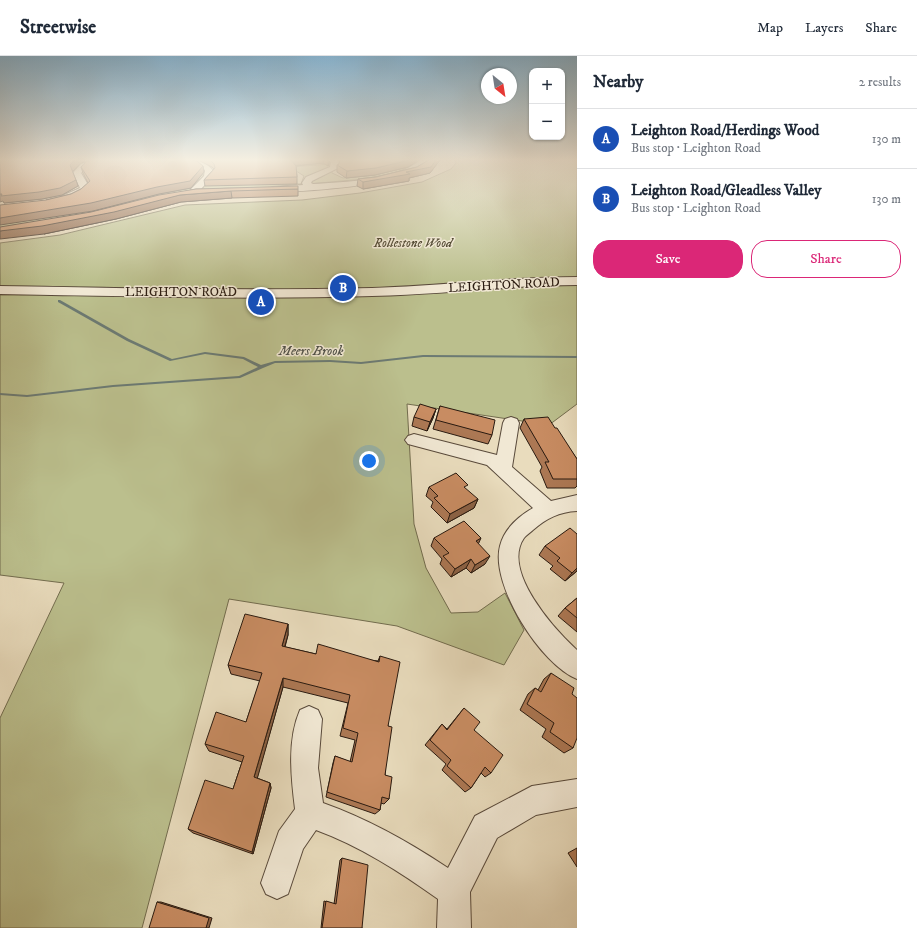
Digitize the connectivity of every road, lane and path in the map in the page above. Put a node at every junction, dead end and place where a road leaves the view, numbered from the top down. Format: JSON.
{"nodes":[{"id":1,"x":577,"y":282,"type":"edge"},
{"id":2,"x":0,"y":290,"type":"edge"},
{"id":3,"x":511,"y":422,"type":"dead end"},
{"id":4,"x":414,"y":440,"type":"dead end"},
{"id":5,"x":503,"y":468,"type":"junction"},
{"id":6,"x":577,"y":503,"type":"edge"},
{"id":7,"x":547,"y":509,"type":"junction"},
{"id":8,"x":577,"y":667,"type":"edge"},
{"id":9,"x":309,"y":719,"type":"dead end"},
{"id":10,"x":577,"y":793,"type":"edge"},
{"id":11,"x":310,"y":813,"type":"junction"},
{"id":12,"x":277,"y":883,"type":"dead end"},
{"id":13,"x":454,"y":892,"type":"junction"},
{"id":14,"x":454,"y":928,"type":"edge"}],
"edges":[{"from":1,"to":2,"type":"street","name":"LEIGHTON ROAD"},
{"from":3,"to":5,"type":"street"},
{"from":4,"to":5,"type":"street"},
{"from":5,"to":7,"type":"street"},
{"from":6,"to":7,"type":"street"},
{"from":7,"to":8,"type":"street"},
{"from":9,"to":11,"type":"street"},
{"from":10,"to":13,"type":"street"},
{"from":11,"to":12,"type":"street"},
{"from":11,"to":13,"type":"street"},
{"from":13,"to":14,"type":"street"}]}
